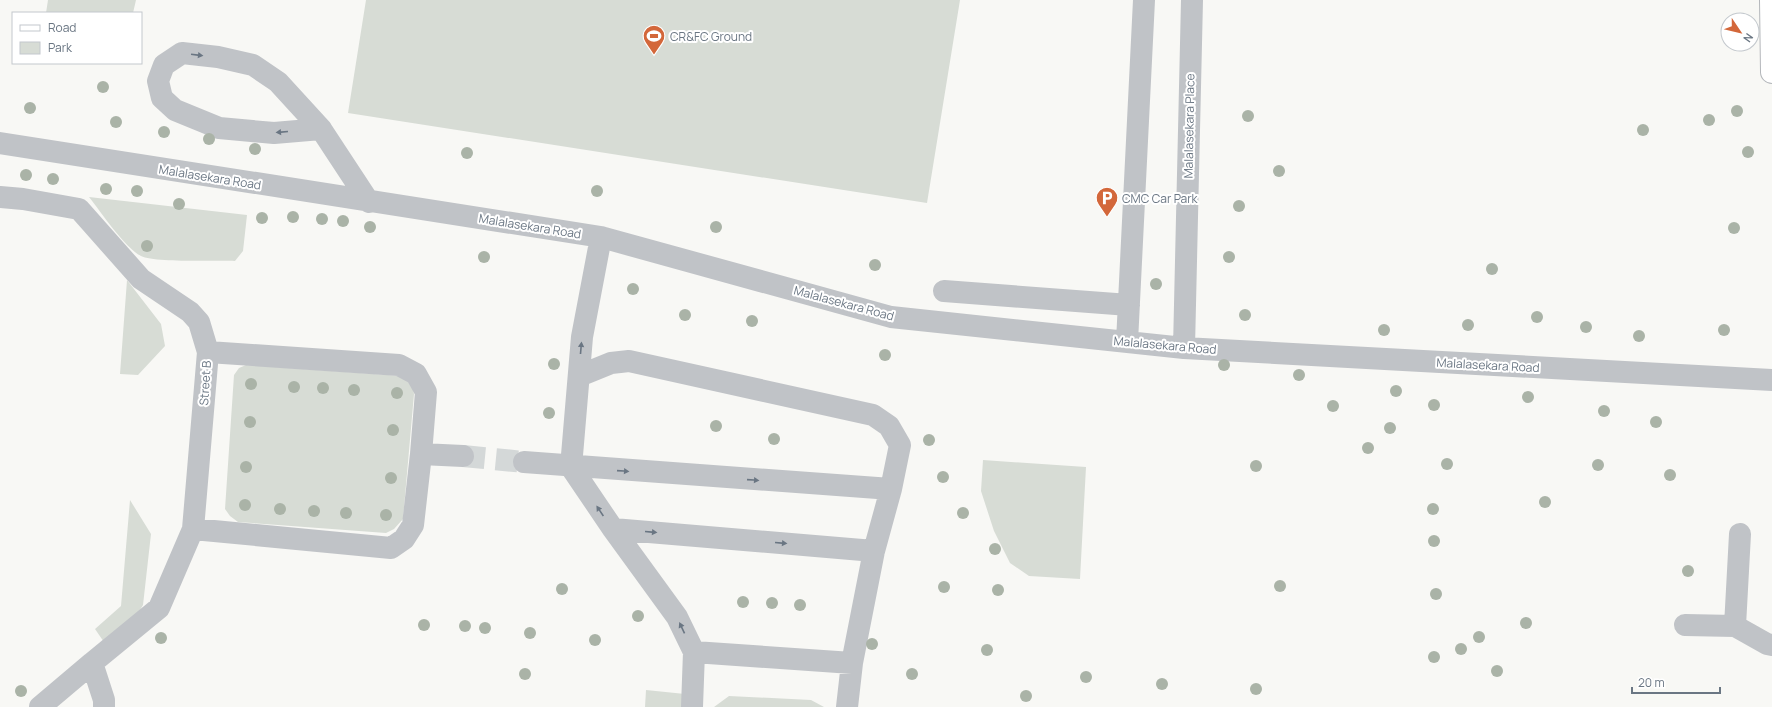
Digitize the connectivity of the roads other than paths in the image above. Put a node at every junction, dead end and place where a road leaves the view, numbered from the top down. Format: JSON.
{"nodes":[{"id":1,"x":1144,"y":0,"type":"edge"},
{"id":2,"x":1192,"y":0,"type":"edge"},
{"id":3,"x":1771,"y":0,"type":"edge"},
{"id":4,"x":1772,"y":72,"type":"edge"},
{"id":5,"x":321,"y":129,"type":"junction"},
{"id":6,"x":0,"y":143,"type":"edge"},
{"id":7,"x":0,"y":197,"type":"edge"},
{"id":8,"x":369,"y":202,"type":"junction"},
{"id":9,"x":601,"y":237,"type":"junction"},
{"id":10,"x":944,"y":291,"type":"dead end"},
{"id":11,"x":1129,"y":305,"type":"junction"},
{"id":12,"x":1127,"y":342,"type":"junction"},
{"id":13,"x":1184,"y":348,"type":"junction"},
{"id":14,"x":208,"y":352,"type":"junction"},
{"id":15,"x":579,"y":376,"type":"junction"},
{"id":16,"x":1772,"y":380,"type":"edge"},
{"id":17,"x":421,"y":454,"type":"junction"},
{"id":18,"x":463,"y":456,"type":"tunnel mouth"},
{"id":19,"x":524,"y":462,"type":"tunnel mouth"},
{"id":20,"x":571,"y":467,"type":"junction"},
{"id":21,"x":891,"y":489,"type":"junction"},
{"id":22,"x":193,"y":529,"type":"junction"},
{"id":23,"x":612,"y":529,"type":"junction"},
{"id":24,"x":1740,"y":534,"type":"dead end"},
{"id":25,"x":874,"y":551,"type":"junction"},
{"id":26,"x":1685,"y":625,"type":"dead end"},
{"id":27,"x":1735,"y":626,"type":"junction"},
{"id":28,"x":1772,"y":645,"type":"edge"},
{"id":29,"x":694,"y":652,"type":"junction"},
{"id":30,"x":92,"y":663,"type":"junction"},
{"id":31,"x":852,"y":663,"type":"junction"},
{"id":32,"x":40,"y":707,"type":"edge"},
{"id":33,"x":104,"y":707,"type":"edge"},
{"id":34,"x":692,"y":707,"type":"edge"},
{"id":35,"x":847,"y":707,"type":"edge"}],
"edges":[{"from":1,"to":11,"type":"street"},
{"from":2,"to":13,"type":"street","name":"Malalasekara Place"},
{"from":3,"to":4,"type":"main road"},
{"from":5,"to":5,"type":"street","one_way":true},
{"from":5,"to":8,"type":"street"},
{"from":6,"to":8,"type":"street","name":"Malalasekara Road"},
{"from":7,"to":14,"type":"street"},
{"from":8,"to":9,"type":"street","name":"Malalasekara Road"},
{"from":9,"to":12,"type":"street","name":"Malalasekara Road"},
{"from":15,"to":9,"type":"street","one_way":true},
{"from":10,"to":11,"type":"street"},
{"from":11,"to":12,"type":"street"},
{"from":12,"to":13,"type":"street","name":"Malalasekara Road"},
{"from":13,"to":16,"type":"street","name":"Malalasekara Road"},
{"from":14,"to":17,"type":"street","name":"Street B"},
{"from":14,"to":22,"type":"street","name":"Street B"},
{"from":15,"to":20,"type":"street"},
{"from":15,"to":21,"type":"street"},
{"from":17,"to":18,"type":"street"},
{"from":17,"to":22,"type":"street","name":"Street B"},
{"from":19,"to":20,"type":"street"},
{"from":20,"to":21,"type":"street","one_way":true},
{"from":23,"to":20,"type":"street","one_way":true},
{"from":21,"to":25,"type":"street"},
{"from":22,"to":30,"type":"street","name":"Street B"},
{"from":23,"to":25,"type":"street","one_way":true},
{"from":29,"to":23,"type":"street","one_way":true},
{"from":24,"to":27,"type":"street"},
{"from":25,"to":31,"type":"street"},
{"from":26,"to":27,"type":"street"},
{"from":27,"to":28,"type":"street"},
{"from":29,"to":31,"type":"street"},
{"from":29,"to":34,"type":"street"},
{"from":30,"to":32,"type":"street","name":"Street B"},
{"from":30,"to":33,"type":"street"},
{"from":31,"to":35,"type":"street"}]}
